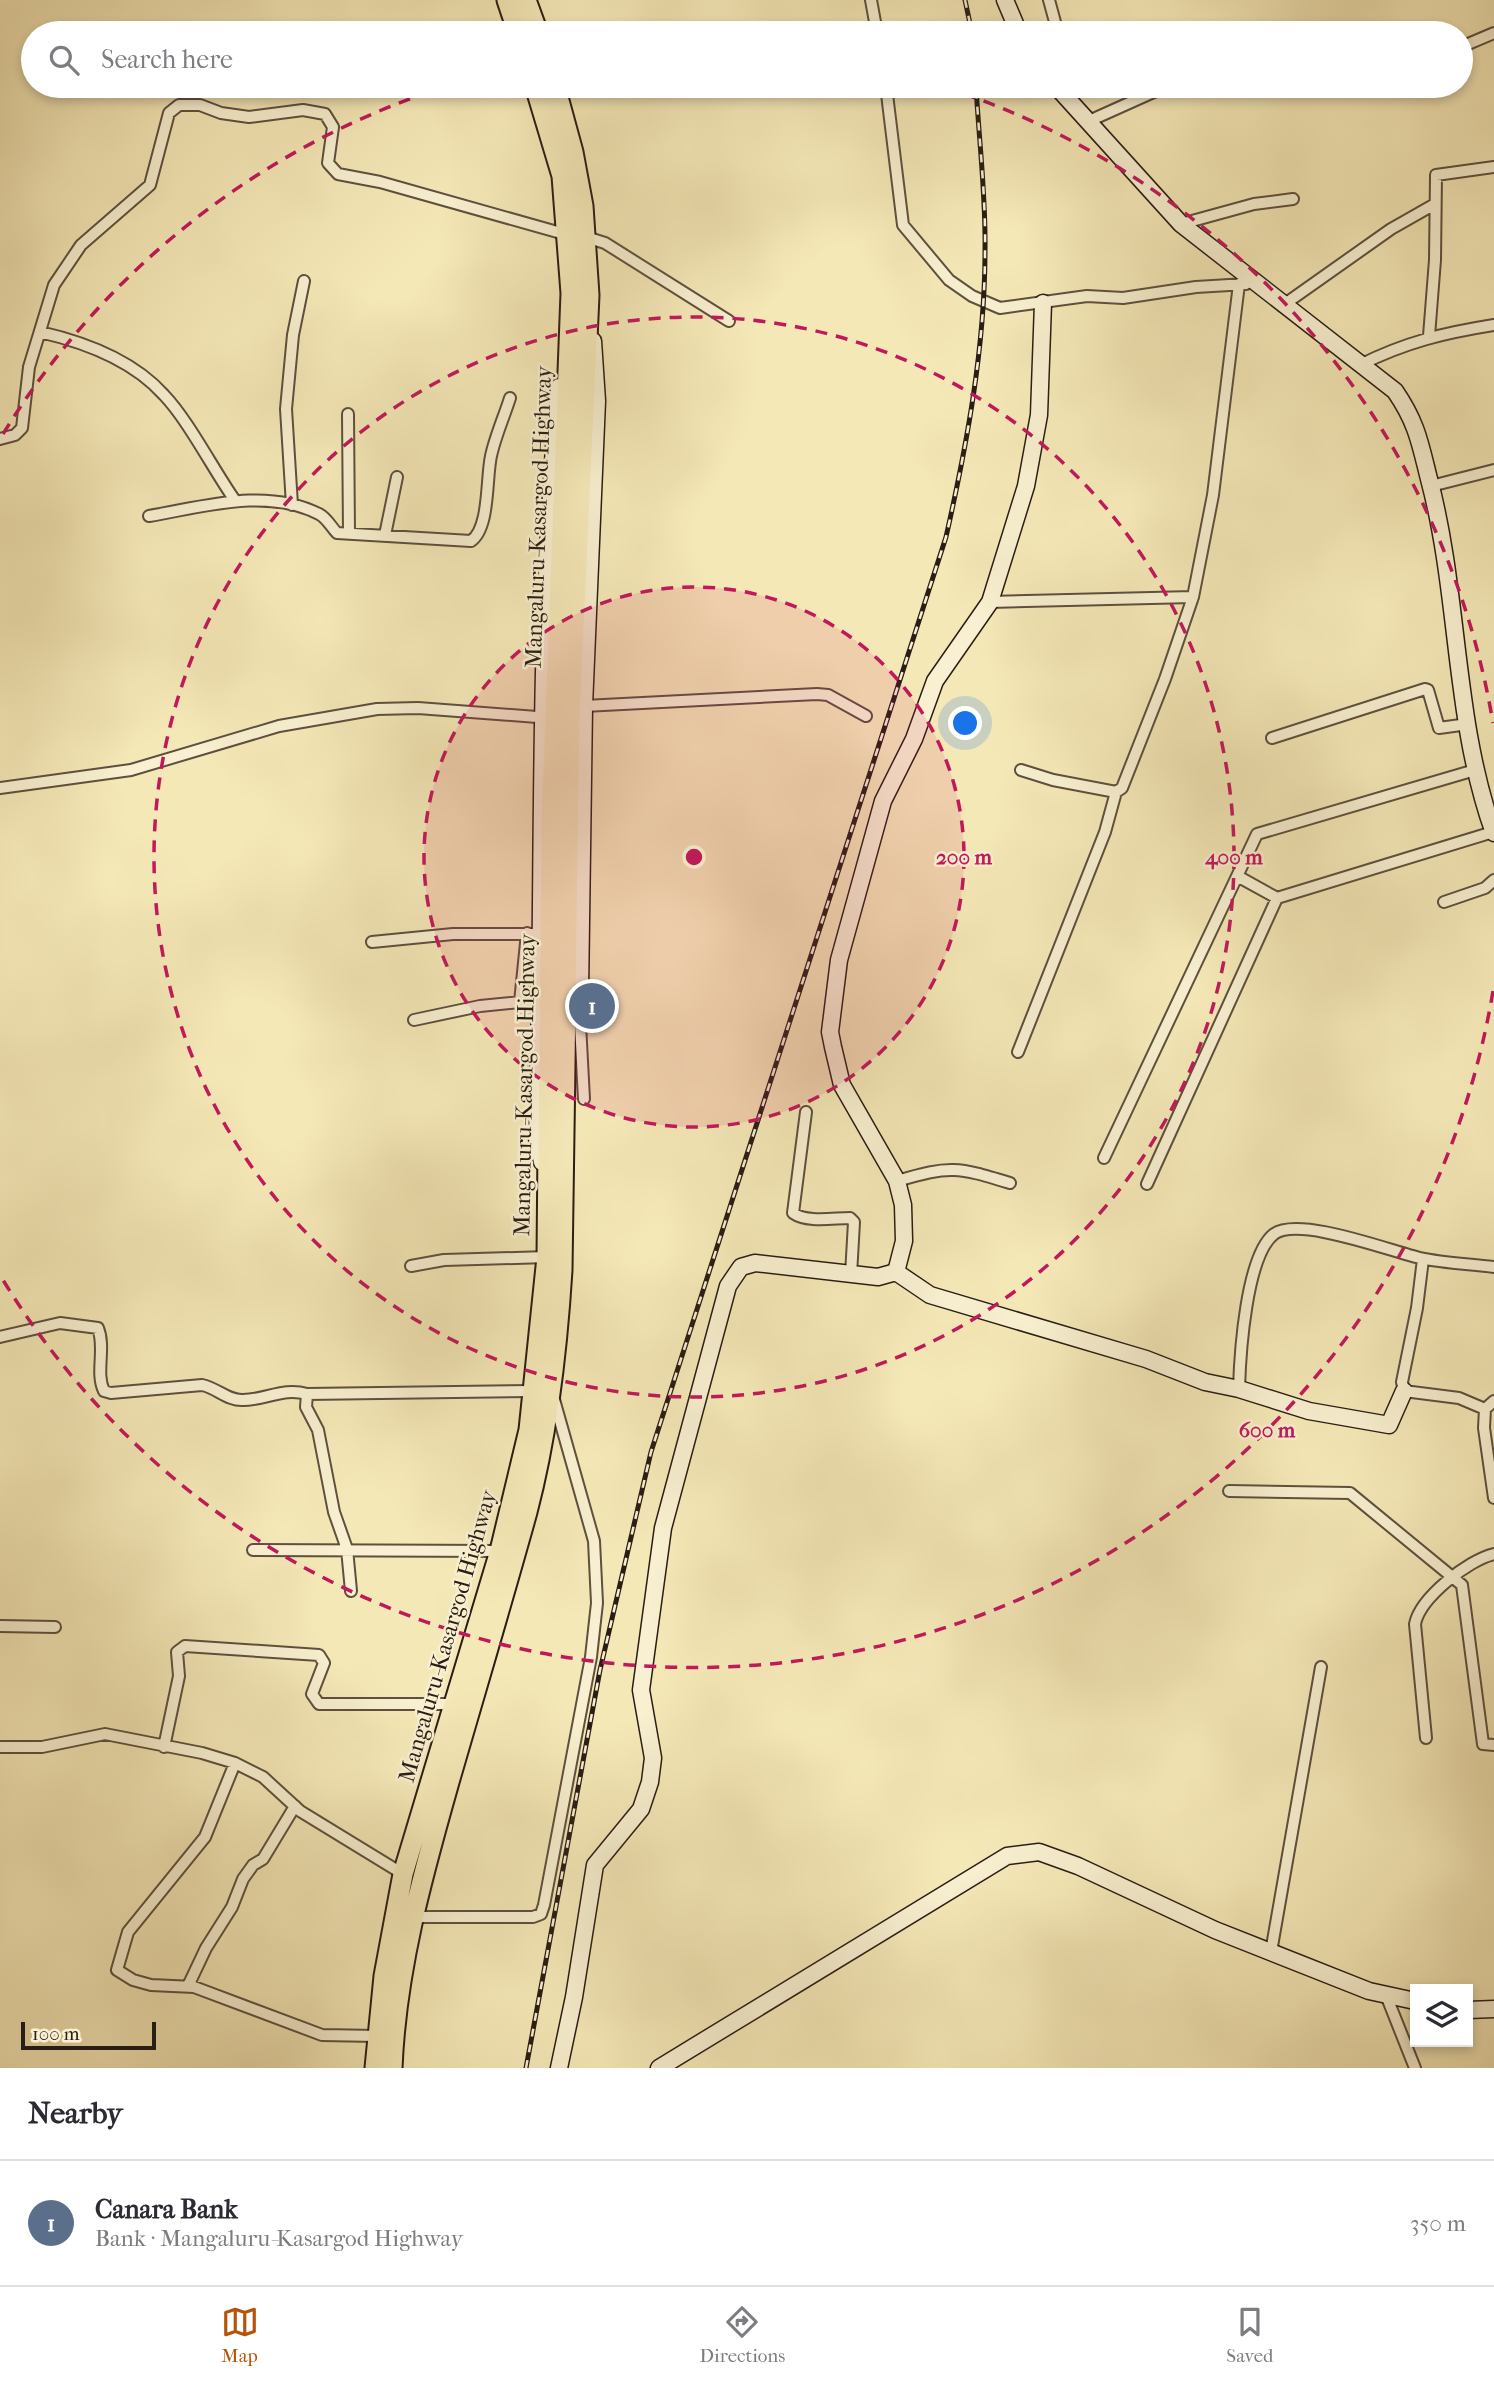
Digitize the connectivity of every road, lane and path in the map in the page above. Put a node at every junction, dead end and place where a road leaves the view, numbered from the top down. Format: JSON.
{"nodes":[{"id":1,"x":507,"y":0,"type":"edge"},
{"id":2,"x":527,"y":0,"type":"edge"},
{"id":3,"x":871,"y":0,"type":"edge"},
{"id":4,"x":1004,"y":0,"type":"edge"},
{"id":5,"x":1049,"y":0,"type":"edge"},
{"id":6,"x":514,"y":21,"type":"edge"},
{"id":7,"x":534,"y":21,"type":"edge"},
{"id":8,"x":875,"y":21,"type":"edge"},
{"id":9,"x":1014,"y":21,"type":"edge"},
{"id":10,"x":1055,"y":21,"type":"edge"},
{"id":11,"x":1494,"y":33,"type":"edge"},
{"id":12,"x":1473,"y":42,"type":"edge"},
{"id":13,"x":539,"y":98,"type":"edge"},
{"id":14,"x":558,"y":98,"type":"edge"},
{"id":15,"x":887,"y":98,"type":"edge"},
{"id":16,"x":1067,"y":98,"type":"edge"},
{"id":17,"x":1073,"y":98,"type":"edge"},
{"id":18,"x":1140,"y":98,"type":"edge"},
{"id":19,"x":1075,"y":107,"type":"junction"},
{"id":20,"x":1089,"y":121,"type":"junction"},
{"id":21,"x":1494,"y":167,"type":"edge"},
{"id":22,"x":1293,"y":199,"type":"dead end"},
{"id":23,"x":1435,"y":204,"type":"junction"},
{"id":24,"x":1181,"y":224,"type":"junction"},
{"id":25,"x":577,"y":236,"type":"junction"},
{"id":26,"x":304,"y":281,"type":"dead end"},
{"id":27,"x":1239,"y":284,"type":"junction"},
{"id":28,"x":1261,"y":285,"type":"junction"},
{"id":29,"x":1043,"y":303,"type":"junction"},
{"id":30,"x":1282,"y":306,"type":"junction"},
{"id":31,"x":580,"y":321,"type":"junction"},
{"id":32,"x":729,"y":321,"type":"dead end"},
{"id":33,"x":1494,"y":325,"type":"edge"},
{"id":34,"x":40,"y":332,"type":"junction"},
{"id":35,"x":1429,"y":336,"type":"junction"},
{"id":36,"x":1360,"y":365,"type":"junction"},
{"id":37,"x":510,"y":398,"type":"dead end"},
{"id":38,"x":348,"y":414,"type":"dead end"},
{"id":39,"x":0,"y":439,"type":"edge"},
{"id":40,"x":1494,"y":470,"type":"edge"},
{"id":41,"x":397,"y":477,"type":"dead end"},
{"id":42,"x":1431,"y":486,"type":"junction"},
{"id":43,"x":234,"y":499,"type":"junction"},
{"id":44,"x":292,"y":505,"type":"junction"},
{"id":45,"x":149,"y":516,"type":"dead end"},
{"id":46,"x":349,"y":533,"type":"junction"},
{"id":47,"x":384,"y":535,"type":"junction"},
{"id":48,"x":1193,"y":597,"type":"junction"},
{"id":49,"x":990,"y":603,"type":"junction"},
{"id":50,"x":567,"y":716,"type":"junction"},
{"id":51,"x":866,"y":716,"type":"dead end"},
{"id":52,"x":1468,"y":724,"type":"junction"},
{"id":53,"x":1272,"y":738,"type":"dead end"},
{"id":54,"x":1021,"y":769,"type":"dead end"},
{"id":55,"x":1475,"y":770,"type":"junction"},
{"id":56,"x":0,"y":788,"type":"edge"},
{"id":57,"x":1116,"y":792,"type":"junction"},
{"id":58,"x":1494,"y":833,"type":"edge"},
{"id":59,"x":1239,"y":877,"type":"junction"},
{"id":60,"x":1494,"y":880,"type":"edge"},
{"id":61,"x":1277,"y":898,"type":"junction"},
{"id":62,"x":1444,"y":902,"type":"dead end"},
{"id":63,"x":534,"y":934,"type":"junction"},
{"id":64,"x":372,"y":942,"type":"dead end"},
{"id":65,"x":579,"y":1006,"type":"junction"},
{"id":66,"x":414,"y":1020,"type":"dead end"},
{"id":67,"x":566,"y":1026,"type":"junction"},
{"id":68,"x":1018,"y":1052,"type":"dead end"},
{"id":69,"x":583,"y":1099,"type":"dead end"},
{"id":70,"x":806,"y":1112,"type":"dead end"},
{"id":71,"x":1104,"y":1158,"type":"dead end"},
{"id":72,"x":897,"y":1181,"type":"junction"},
{"id":73,"x":1010,"y":1184,"type":"dead end"},
{"id":74,"x":1147,"y":1184,"type":"dead end"},
{"id":75,"x":547,"y":1188,"type":"junction"},
{"id":76,"x":547,"y":1257,"type":"junction"},
{"id":77,"x":1423,"y":1259,"type":"junction"},
{"id":78,"x":411,"y":1266,"type":"dead end"},
{"id":79,"x":1494,"y":1268,"type":"edge"},
{"id":80,"x":896,"y":1272,"type":"junction"},
{"id":81,"x":851,"y":1275,"type":"junction"},
{"id":82,"x":0,"y":1337,"type":"edge"},
{"id":83,"x":1239,"y":1389,"type":"junction"},
{"id":84,"x":543,"y":1391,"type":"junction"},
{"id":85,"x":1404,"y":1391,"type":"junction"},
{"id":86,"x":307,"y":1394,"type":"junction"},
{"id":87,"x":1494,"y":1401,"type":"edge"},
{"id":88,"x":1485,"y":1409,"type":"junction"},
{"id":89,"x":1229,"y":1491,"type":"dead end"},
{"id":90,"x":1494,"y":1498,"type":"edge"},
{"id":91,"x":347,"y":1549,"type":"junction"},
{"id":92,"x":253,"y":1550,"type":"dead end"},
{"id":93,"x":500,"y":1551,"type":"junction"},
{"id":94,"x":1494,"y":1554,"type":"edge"},
{"id":95,"x":1453,"y":1578,"type":"junction"},
{"id":96,"x":351,"y":1591,"type":"dead end"},
{"id":97,"x":0,"y":1626,"type":"edge"},
{"id":98,"x":55,"y":1627,"type":"dead end"},
{"id":99,"x":1321,"y":1667,"type":"dead end"},
{"id":100,"x":453,"y":1704,"type":"junction"},
{"id":101,"x":1426,"y":1738,"type":"dead end"},
{"id":102,"x":1494,"y":1745,"type":"edge"},
{"id":103,"x":0,"y":1747,"type":"edge"},
{"id":104,"x":164,"y":1747,"type":"junction"},
{"id":105,"x":235,"y":1763,"type":"junction"},
{"id":106,"x":295,"y":1806,"type":"junction"},
{"id":107,"x":403,"y":1874,"type":"junction"},
{"id":108,"x":412,"y":1917,"type":"junction"},
{"id":109,"x":1271,"y":1952,"type":"junction"},
{"id":110,"x":188,"y":1986,"type":"junction"},
{"id":111,"x":1386,"y":1995,"type":"junction"},
{"id":112,"x":1410,"y":2000,"type":"edge"},
{"id":113,"x":1494,"y":2009,"type":"edge"},
{"id":114,"x":1473,"y":2010,"type":"edge"},
{"id":115,"x":377,"y":2036,"type":"junction"},
{"id":116,"x":375,"y":2068,"type":"edge"},
{"id":117,"x":392,"y":2068,"type":"edge"},
{"id":118,"x":559,"y":2068,"type":"edge"},
{"id":119,"x":659,"y":2068,"type":"edge"},
{"id":120,"x":1415,"y":2068,"type":"edge"}],
"edges":[{"from":1,"to":6,"type":"highway"},
{"from":2,"to":7,"type":"highway"},
{"from":3,"to":8,"type":"street"},
{"from":4,"to":9,"type":"street"},
{"from":5,"to":10,"type":"street"},
{"from":11,"to":12,"type":"street"},
{"from":13,"to":25,"type":"highway","name":"Mangaluru-Kasargod Highway"},
{"from":14,"to":25,"type":"highway","name":"Mangaluru-Kasargod Highway"},
{"from":15,"to":29,"type":"street"},
{"from":16,"to":19,"type":"street"},
{"from":17,"to":19,"type":"street"},
{"from":18,"to":20,"type":"street"},
{"from":19,"to":20,"type":"street"},
{"from":20,"to":24,"type":"street"},
{"from":21,"to":23,"type":"street"},
{"from":22,"to":24,"type":"street"},
{"from":23,"to":30,"type":"street"},
{"from":23,"to":35,"type":"street"},
{"from":24,"to":28,"type":"street"},
{"from":25,"to":31,"type":"highway","name":"Mangaluru-Kasargod Highway"},
{"from":25,"to":32,"type":"street"},
{"from":25,"to":34,"type":"street"},
{"from":26,"to":44,"type":"street"},
{"from":27,"to":28,"type":"street"},
{"from":27,"to":29,"type":"street"},
{"from":27,"to":48,"type":"street"},
{"from":28,"to":30,"type":"street"},
{"from":29,"to":49,"type":"street"},
{"from":30,"to":36,"type":"street"},
{"from":31,"to":50,"type":"highway","name":"Mangaluru-Kasargod Highway"},
{"from":31,"to":50,"type":"street"},
{"from":33,"to":35,"type":"street"},
{"from":34,"to":39,"type":"street"},
{"from":34,"to":43,"type":"street"},
{"from":35,"to":36,"type":"street"},
{"from":36,"to":42,"type":"street"},
{"from":37,"to":47,"type":"street"},
{"from":38,"to":46,"type":"street"},
{"from":40,"to":42,"type":"street"},
{"from":41,"to":47,"type":"street"},
{"from":42,"to":52,"type":"street"},
{"from":43,"to":44,"type":"street"},
{"from":43,"to":45,"type":"street"},
{"from":44,"to":46,"type":"street"},
{"from":46,"to":47,"type":"street"},
{"from":48,"to":49,"type":"street"},
{"from":48,"to":57,"type":"street"},
{"from":49,"to":72,"type":"street"},
{"from":50,"to":51,"type":"street"},
{"from":50,"to":56,"type":"street"},
{"from":50,"to":63,"type":"street"},
{"from":50,"to":65,"type":"street"},
{"from":50,"to":67,"type":"highway","name":"Mangaluru-Kasargod Highway"},
{"from":50,"to":75,"type":"highway","name":"Mangaluru-Kasargod Highway"},
{"from":52,"to":53,"type":"street"},
{"from":52,"to":55,"type":"street"},
{"from":54,"to":57,"type":"street"},
{"from":55,"to":58,"type":"street"},
{"from":55,"to":59,"type":"street"},
{"from":57,"to":68,"type":"street"},
{"from":58,"to":61,"type":"street"},
{"from":59,"to":61,"type":"street"},
{"from":59,"to":71,"type":"street"},
{"from":60,"to":62,"type":"street"},
{"from":61,"to":74,"type":"street"},
{"from":63,"to":64,"type":"street"},
{"from":63,"to":66,"type":"street"},
{"from":63,"to":75,"type":"street"},
{"from":65,"to":67,"type":"street"},
{"from":65,"to":69,"type":"street"},
{"from":67,"to":84,"type":"highway","name":"Mangaluru-Kasargod Highway"},
{"from":70,"to":81,"type":"street"},
{"from":72,"to":73,"type":"street"},
{"from":72,"to":80,"type":"street"},
{"from":75,"to":76,"type":"highway","name":"Mangaluru-Kasargod Highway"},
{"from":76,"to":78,"type":"street"},
{"from":76,"to":84,"type":"highway","name":"Mangaluru-Kasargod Highway"},
{"from":77,"to":79,"type":"street"},
{"from":77,"to":83,"type":"street"},
{"from":77,"to":85,"type":"street"},
{"from":80,"to":81,"type":"street"},
{"from":80,"to":83,"type":"street"},
{"from":81,"to":118,"type":"street"},
{"from":82,"to":86,"type":"street"},
{"from":83,"to":85,"type":"street"},
{"from":84,"to":86,"type":"street"},
{"from":84,"to":93,"type":"highway","name":"Mangaluru-Kasargod Highway"},
{"from":84,"to":108,"type":"highway","name":"Mangaluru-Kasargod Highway"},
{"from":84,"to":108,"type":"street"},
{"from":85,"to":88,"type":"street"},
{"from":86,"to":91,"type":"street"},
{"from":87,"to":88,"type":"street"},
{"from":88,"to":90,"type":"street"},
{"from":89,"to":95,"type":"street"},
{"from":91,"to":92,"type":"street"},
{"from":91,"to":93,"type":"street"},
{"from":91,"to":96,"type":"street"},
{"from":93,"to":100,"type":"highway","name":"Mangaluru-Kasargod Highway"},
{"from":94,"to":95,"type":"street"},
{"from":95,"to":101,"type":"street"},
{"from":95,"to":102,"type":"street"},
{"from":97,"to":98,"type":"street"},
{"from":99,"to":109,"type":"street"},
{"from":100,"to":104,"type":"street"},
{"from":100,"to":107,"type":"highway","name":"Mangaluru-Kasargod Highway"},
{"from":103,"to":104,"type":"street"},
{"from":104,"to":105,"type":"street"},
{"from":105,"to":106,"type":"street"},
{"from":105,"to":110,"type":"street"},
{"from":106,"to":107,"type":"street"},
{"from":106,"to":110,"type":"street"},
{"from":107,"to":115,"type":"highway","name":"Mangaluru-Kasargod Highway"},
{"from":108,"to":117,"type":"highway","name":"Mangaluru-Kasargod Highway"},
{"from":109,"to":111,"type":"street"},
{"from":109,"to":119,"type":"street"},
{"from":110,"to":115,"type":"street"},
{"from":111,"to":112,"type":"street"},
{"from":111,"to":120,"type":"street"},
{"from":113,"to":114,"type":"street"},
{"from":115,"to":116,"type":"highway","name":"Mangaluru-Kasargod Highway"}]}
